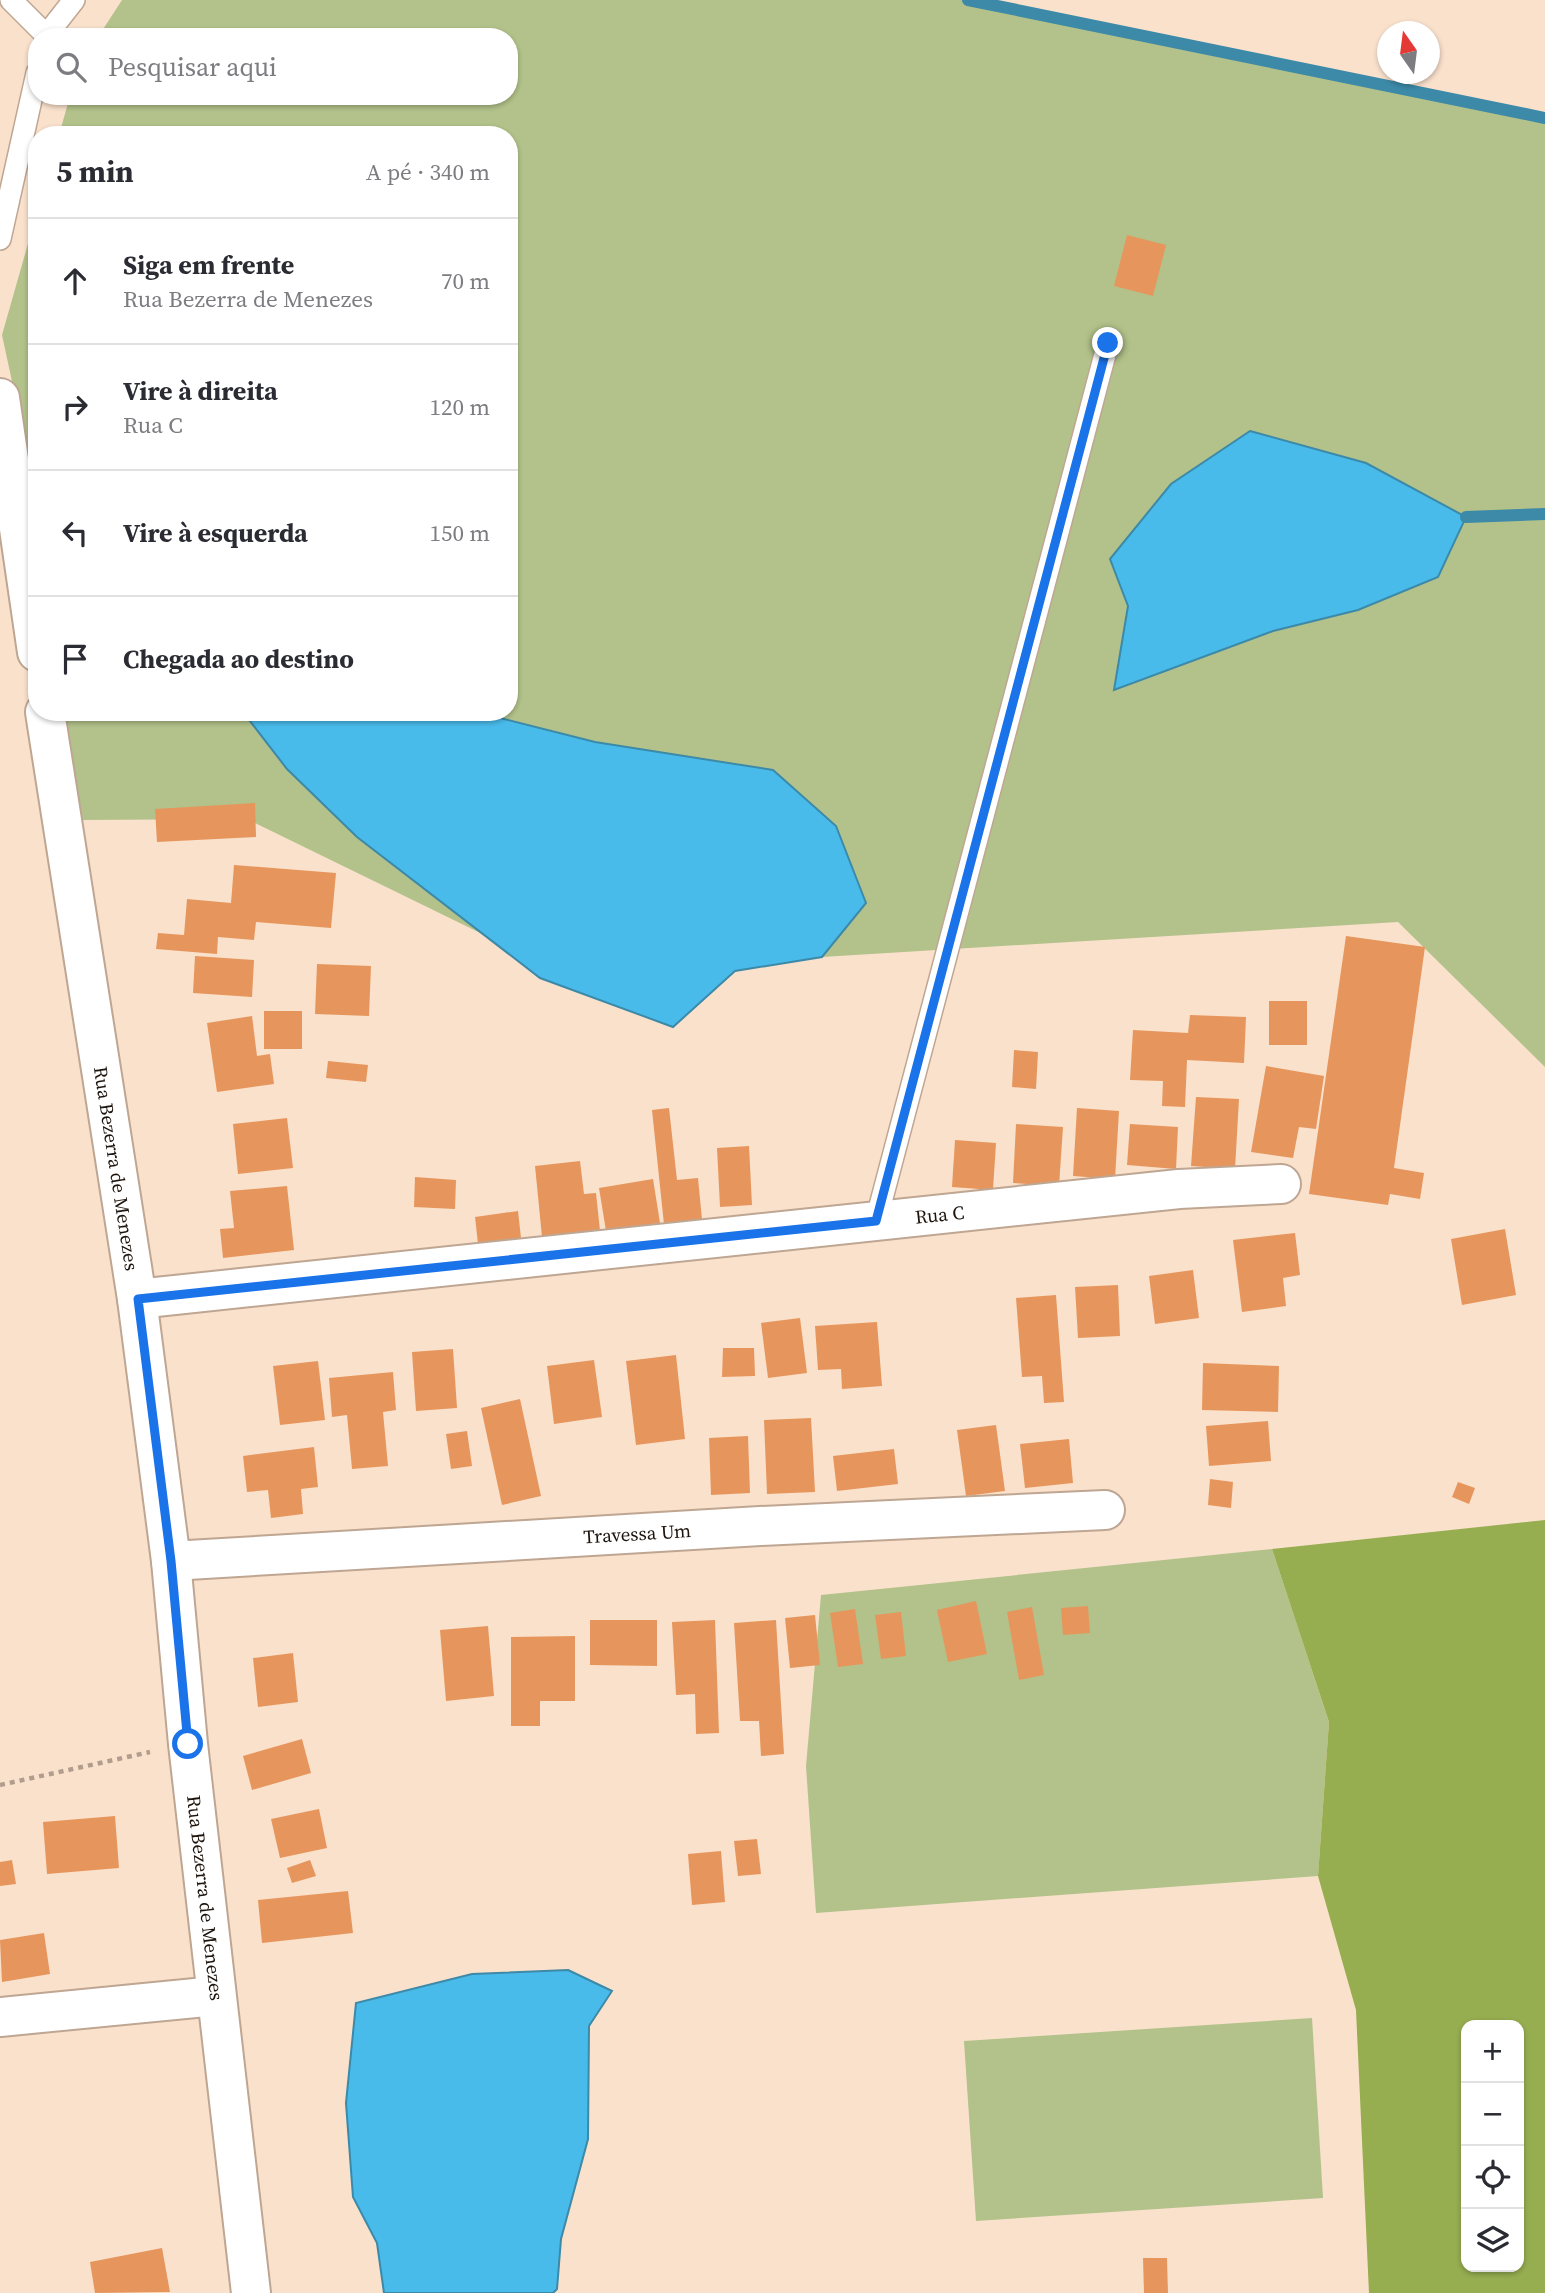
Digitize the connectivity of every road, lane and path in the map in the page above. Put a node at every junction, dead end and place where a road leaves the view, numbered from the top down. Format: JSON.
{"nodes":[{"id":1,"x":11,"y":0,"type":"edge"},
{"id":2,"x":74,"y":0,"type":"edge"},
{"id":3,"x":38,"y":28,"type":"edge"},
{"id":4,"x":51,"y":28,"type":"edge"},
{"id":5,"x":30,"y":105,"type":"edge"},
{"id":6,"x":0,"y":239,"type":"edge"},
{"id":7,"x":1108,"y":343,"type":"dead end"},
{"id":8,"x":0,"y":398,"type":"edge"},
{"id":9,"x":28,"y":590,"type":"edge"},
{"id":10,"x":47,"y":721,"type":"edge"},
{"id":11,"x":1281,"y":1184,"type":"dead end"},
{"id":12,"x":876,"y":1221,"type":"junction"},
{"id":13,"x":138,"y":1299,"type":"junction"},
{"id":14,"x":1105,"y":1510,"type":"dead end"},
{"id":15,"x":171,"y":1561,"type":"junction"},
{"id":16,"x":188,"y":1744,"type":"junction"},
{"id":17,"x":0,"y":1785,"type":"edge"},
{"id":18,"x":216,"y":1996,"type":"junction"},
{"id":19,"x":0,"y":2017,"type":"edge"},
{"id":20,"x":251,"y":2293,"type":"edge"}],
"edges":[{"from":1,"to":3,"type":"lane"},
{"from":2,"to":4,"type":"lane"},
{"from":5,"to":6,"type":"lane"},
{"from":7,"to":12,"type":"lane"},
{"from":8,"to":9,"type":"street"},
{"from":10,"to":13,"type":"street","name":"Rua Bezerra de Menezes"},
{"from":11,"to":12,"type":"street","name":"Rua C"},
{"from":12,"to":13,"type":"street","name":"Rua C"},
{"from":13,"to":15,"type":"street","name":"Rua Bezerra de Menezes"},
{"from":14,"to":15,"type":"street","name":"Travessa Um"},
{"from":15,"to":16,"type":"street","name":"Rua Bezerra de Menezes"},
{"from":16,"to":17,"type":"path"},
{"from":16,"to":18,"type":"street","name":"Rua Bezerra de Menezes"},
{"from":18,"to":19,"type":"street"},
{"from":18,"to":20,"type":"street","name":"Rua Bezerra de Menezes"}]}
